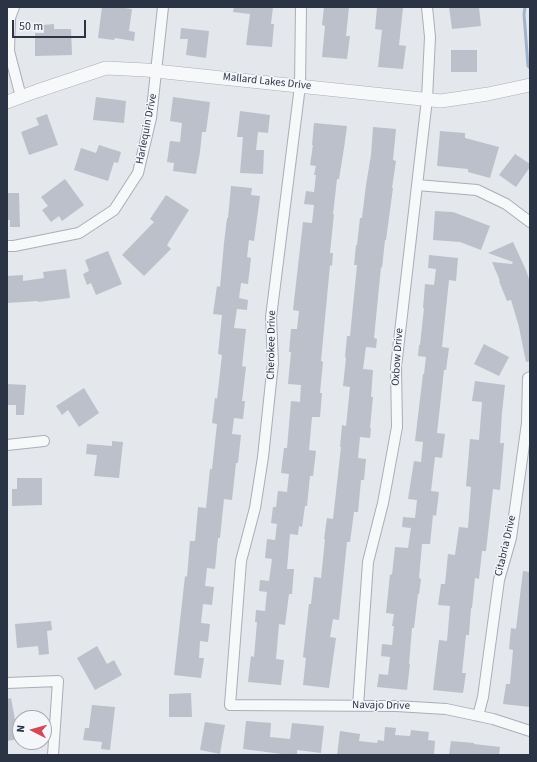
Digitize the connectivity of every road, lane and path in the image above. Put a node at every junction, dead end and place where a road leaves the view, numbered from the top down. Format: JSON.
{"nodes":[{"id":1,"x":14,"y":7,"type":"edge"},
{"id":2,"x":163,"y":7,"type":"edge"},
{"id":3,"x":301,"y":7,"type":"edge"},
{"id":4,"x":427,"y":7,"type":"edge"},
{"id":5,"x":157,"y":71,"type":"junction"},
{"id":6,"x":300,"y":86,"type":"junction"},
{"id":7,"x":530,"y":86,"type":"edge"},
{"id":8,"x":21,"y":97,"type":"junction"},
{"id":9,"x":427,"y":99,"type":"junction"},
{"id":10,"x":7,"y":102,"type":"edge"},
{"id":11,"x":417,"y":185,"type":"junction"},
{"id":12,"x":530,"y":222,"type":"edge"},
{"id":13,"x":7,"y":246,"type":"edge"},
{"id":14,"x":530,"y":378,"type":"edge"},
{"id":15,"x":44,"y":441,"type":"dead end"},
{"id":16,"x":7,"y":445,"type":"edge"},
{"id":17,"x":7,"y":683,"type":"edge"},
{"id":18,"x":230,"y":705,"type":"joint"},
{"id":19,"x":358,"y":706,"type":"junction"},
{"id":20,"x":478,"y":716,"type":"junction"},
{"id":21,"x":530,"y":731,"type":"edge"},
{"id":22,"x":53,"y":755,"type":"edge"}],
"edges":[{"from":1,"to":8,"type":"street"},
{"from":2,"to":5,"type":"street","name":"Harlequin Drive"},
{"from":3,"to":6,"type":"street","name":"Cherokee Drive"},
{"from":4,"to":9,"type":"street","name":"Oxbow Drive"},
{"from":5,"to":6,"type":"street","name":"Mallard Lakes Drive"},
{"from":5,"to":8,"type":"street","name":"Mallard Lakes Drive"},
{"from":5,"to":13,"type":"street","name":"Harlequin Drive"},
{"from":6,"to":9,"type":"street","name":"Mallard Lakes Drive"},
{"from":6,"to":18,"type":"street","name":"Cherokee Drive"},
{"from":7,"to":9,"type":"street","name":"Mallard Lakes Drive"},
{"from":8,"to":10,"type":"street","name":"Mallard Lakes Drive"},
{"from":9,"to":11,"type":"street","name":"Oxbow Drive"},
{"from":11,"to":12,"type":"street"},
{"from":11,"to":19,"type":"street","name":"Oxbow Drive"},
{"from":14,"to":20,"type":"street","name":"Citabria Drive"},
{"from":15,"to":16,"type":"street"},
{"from":17,"to":22,"type":"street"},
{"from":18,"to":19,"type":"street","name":"Navajo Drive"},
{"from":19,"to":20,"type":"street","name":"Navajo Drive"},
{"from":20,"to":21,"type":"street","name":"Navajo Drive"}]}
